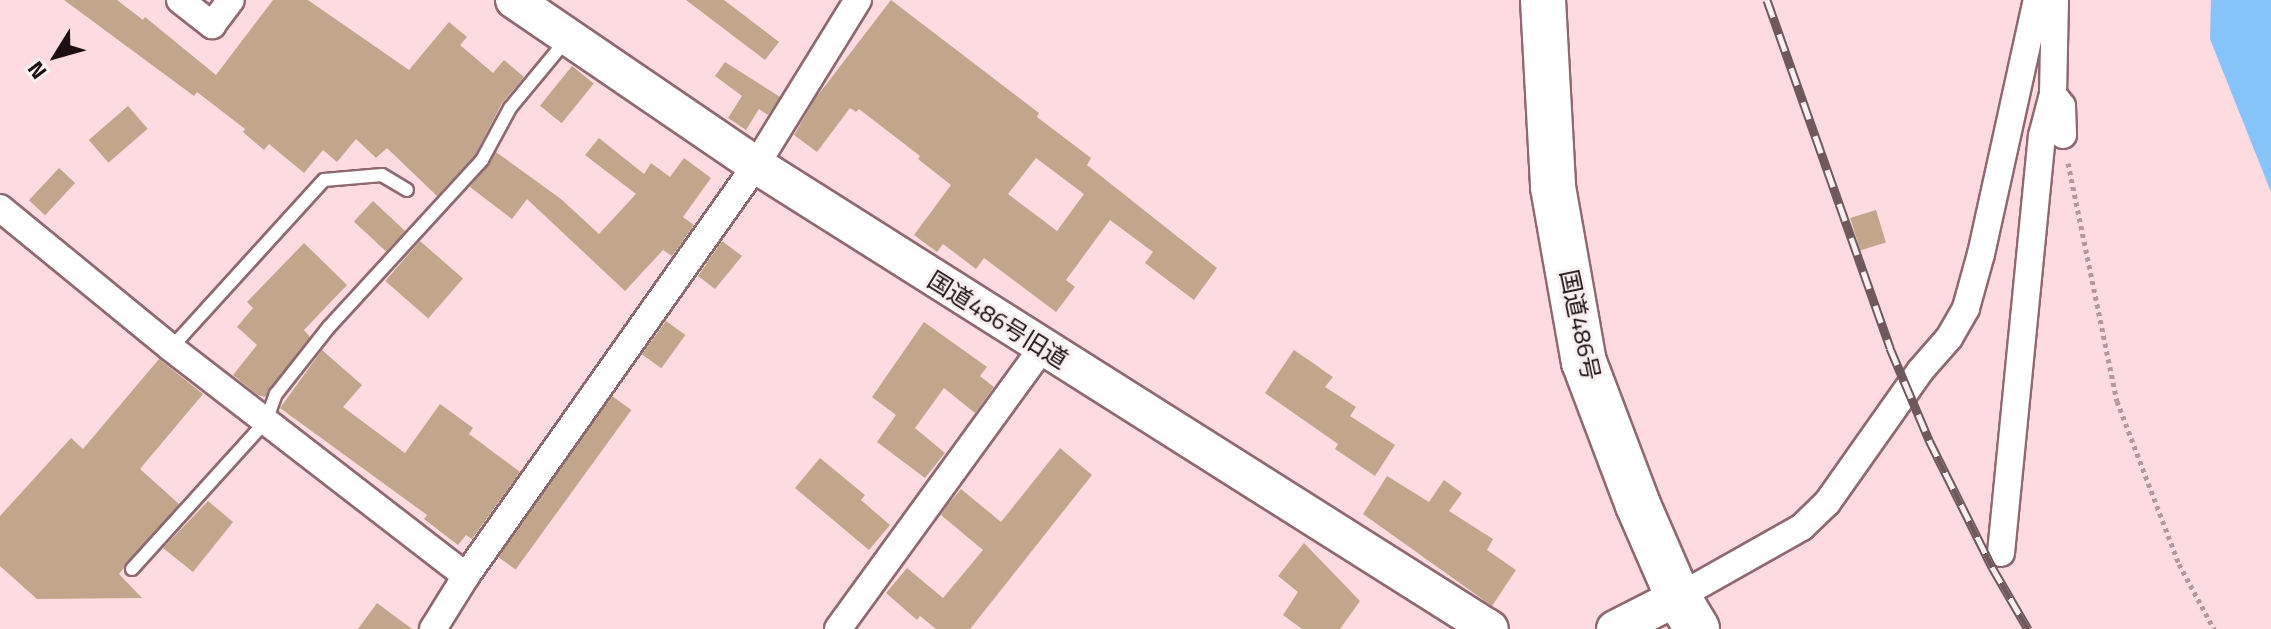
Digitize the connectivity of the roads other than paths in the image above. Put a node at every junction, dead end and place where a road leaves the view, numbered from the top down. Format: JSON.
{"nodes":[{"id":1,"x":180,"y":0,"type":"edge"},
{"id":2,"x":231,"y":0,"type":"edge"},
{"id":3,"x":514,"y":0,"type":"edge"},
{"id":4,"x":858,"y":0,"type":"edge"},
{"id":5,"x":1543,"y":0,"type":"edge"},
{"id":6,"x":2037,"y":0,"type":"edge"},
{"id":7,"x":2055,"y":0,"type":"edge"},
{"id":8,"x":569,"y":38,"type":"junction"},
{"id":9,"x":2053,"y":94,"type":"junction"},
{"id":10,"x":2063,"y":135,"type":"road end"},
{"id":11,"x":756,"y":165,"type":"junction"},
{"id":12,"x":407,"y":190,"type":"dead end"},
{"id":13,"x":0,"y":208,"type":"edge"},
{"id":14,"x":171,"y":348,"type":"junction"},
{"id":15,"x":1042,"y":348,"type":"junction"},
{"id":16,"x":266,"y":421,"type":"junction"},
{"id":17,"x":2001,"y":553,"type":"dead end"},
{"id":18,"x":132,"y":569,"type":"dead end"},
{"id":19,"x":466,"y":576,"type":"junction"},
{"id":20,"x":1688,"y":613,"type":"edge"},
{"id":21,"x":433,"y":629,"type":"edge"},
{"id":22,"x":838,"y":629,"type":"edge"},
{"id":23,"x":1490,"y":629,"type":"edge"},
{"id":24,"x":1615,"y":629,"type":"edge"}],
"edges":[{"from":1,"to":2,"type":"street"},
{"from":3,"to":8,"type":"street","name":"国道486号旧道"},
{"from":4,"to":11,"type":"street"},
{"from":5,"to":20,"type":"highway","name":"国道486号"},
{"from":6,"to":20,"type":"street"},
{"from":7,"to":9,"type":"street"},
{"from":8,"to":11,"type":"street","name":"国道486号旧道"},
{"from":8,"to":16,"type":"lane"},
{"from":9,"to":10,"type":"street"},
{"from":9,"to":17,"type":"street"},
{"from":11,"to":15,"type":"street","name":"国道486号旧道"},
{"from":11,"to":19,"type":"street"},
{"from":12,"to":14,"type":"lane"},
{"from":13,"to":14,"type":"street"},
{"from":14,"to":16,"type":"street"},
{"from":15,"to":22,"type":"street"},
{"from":15,"to":23,"type":"street","name":"国道486号旧道"},
{"from":16,"to":18,"type":"lane"},
{"from":16,"to":19,"type":"street"},
{"from":19,"to":21,"type":"street"},
{"from":20,"to":24,"type":"street"}]}
